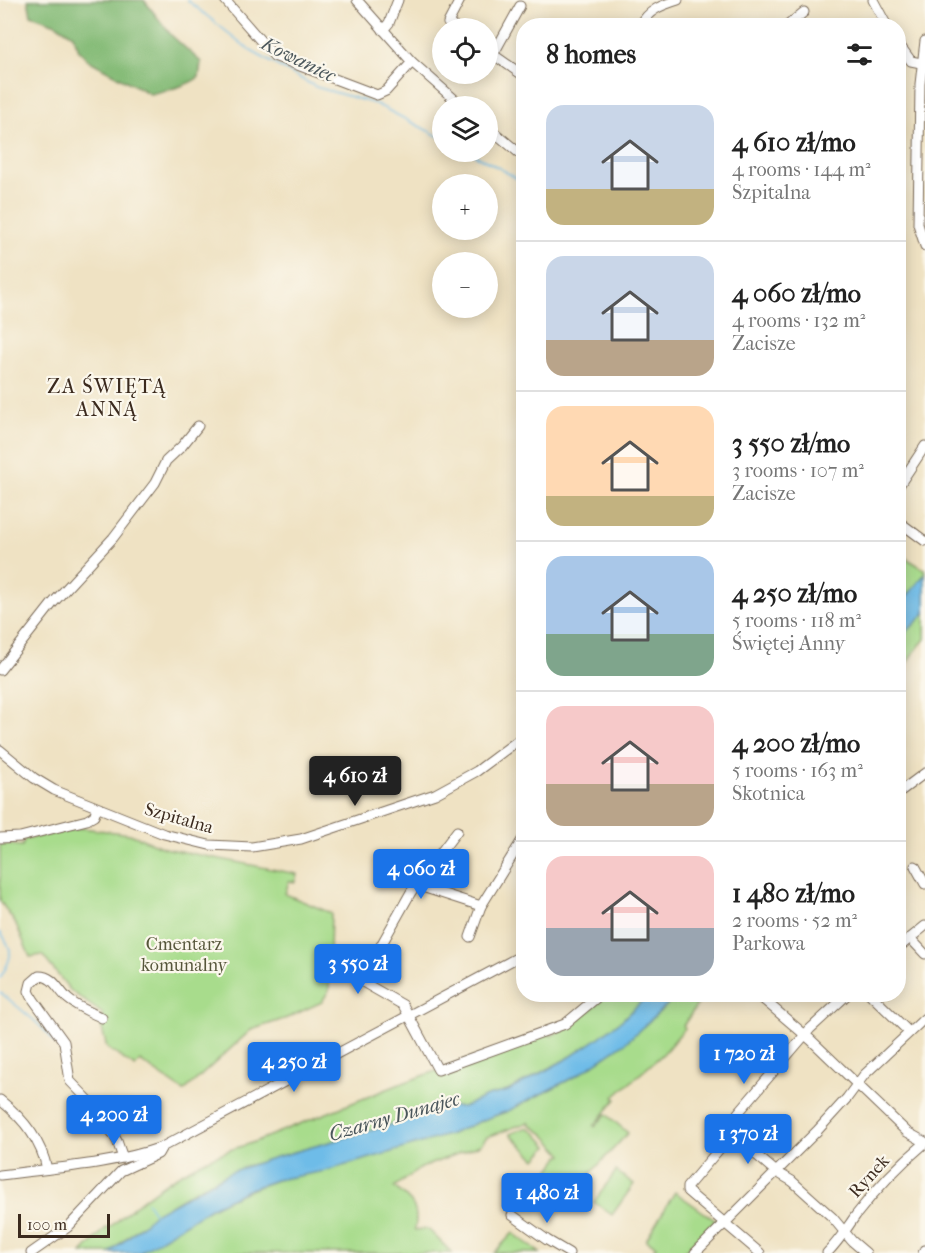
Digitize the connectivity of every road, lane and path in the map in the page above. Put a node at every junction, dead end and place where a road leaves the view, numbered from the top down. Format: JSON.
{"nodes":[{"id":1,"x":225,"y":0,"type":"edge"},
{"id":2,"x":357,"y":0,"type":"edge"},
{"id":3,"x":398,"y":0,"type":"edge"},
{"id":4,"x":460,"y":0,"type":"edge"},
{"id":5,"x":678,"y":0,"type":"edge"},
{"id":6,"x":873,"y":0,"type":"edge"},
{"id":7,"x":520,"y":6,"type":"dead end"},
{"id":8,"x":804,"y":12,"type":"dead end"},
{"id":9,"x":451,"y":18,"type":"edge"},
{"id":10,"x":645,"y":18,"type":"edge"},
{"id":11,"x":797,"y":18,"type":"edge"},
{"id":12,"x":883,"y":18,"type":"edge"},
{"id":13,"x":383,"y":30,"type":"junction"},
{"id":14,"x":498,"y":40,"type":"edge"},
{"id":15,"x":925,"y":41,"type":"edge"},
{"id":16,"x":906,"y":55,"type":"edge"},
{"id":17,"x":498,"y":58,"type":"edge"},
{"id":18,"x":412,"y":62,"type":"junction"},
{"id":19,"x":921,"y":63,"type":"junction"},
{"id":20,"x":516,"y":71,"type":"edge"},
{"id":21,"x":451,"y":96,"type":"edge"},
{"id":22,"x":498,"y":135,"type":"edge"},
{"id":23,"x":516,"y":150,"type":"edge"},
{"id":24,"x":925,"y":246,"type":"edge"},
{"id":25,"x":198,"y":426,"type":"dead end"},
{"id":26,"x":925,"y":446,"type":"edge"},
{"id":27,"x":906,"y":475,"type":"edge"},
{"id":28,"x":906,"y":527,"type":"edge"},
{"id":29,"x":906,"y":530,"type":"edge"},
{"id":30,"x":911,"y":531,"type":"junction"},
{"id":31,"x":925,"y":541,"type":"edge"},
{"id":32,"x":0,"y":670,"type":"edge"},
{"id":33,"x":516,"y":742,"type":"edge"},
{"id":34,"x":0,"y":750,"type":"edge"},
{"id":35,"x":925,"y":773,"type":"edge"},
{"id":36,"x":906,"y":787,"type":"edge"},
{"id":37,"x":98,"y":808,"type":"junction"},
{"id":38,"x":457,"y":831,"type":"dead end"},
{"id":39,"x":0,"y":838,"type":"edge"},
{"id":40,"x":516,"y":848,"type":"edge"},
{"id":41,"x":915,"y":866,"type":"dead end"},
{"id":42,"x":925,"y":884,"type":"edge"},
{"id":43,"x":416,"y":885,"type":"junction"},
{"id":44,"x":481,"y":906,"type":"junction"},
{"id":45,"x":925,"y":926,"type":"edge"},
{"id":46,"x":470,"y":937,"type":"dead end"},
{"id":47,"x":910,"y":938,"type":"junction"},
{"id":48,"x":906,"y":941,"type":"edge"},
{"id":49,"x":925,"y":954,"type":"edge"},
{"id":50,"x":516,"y":958,"type":"edge"},
{"id":51,"x":591,"y":1002,"type":"edge"},
{"id":52,"x":768,"y":1002,"type":"edge"},
{"id":53,"x":839,"y":1002,"type":"edge"},
{"id":54,"x":878,"y":1002,"type":"edge"},
{"id":55,"x":410,"y":1015,"type":"junction"},
{"id":56,"x":102,"y":1018,"type":"dead end"},
{"id":57,"x":925,"y":1018,"type":"edge"},
{"id":58,"x":909,"y":1032,"type":"junction"},
{"id":59,"x":805,"y":1034,"type":"junction"},
{"id":60,"x":857,"y":1082,"type":"junction"},
{"id":61,"x":847,"y":1098,"type":"junction"},
{"id":62,"x":873,"y":1099,"type":"junction"},
{"id":63,"x":0,"y":1101,"type":"edge"},
{"id":64,"x":907,"y":1132,"type":"junction"},
{"id":65,"x":735,"y":1136,"type":"junction"},
{"id":66,"x":925,"y":1142,"type":"edge"},
{"id":67,"x":162,"y":1147,"type":"junction"},
{"id":68,"x":792,"y":1156,"type":"junction"},
{"id":69,"x":123,"y":1158,"type":"junction"},
{"id":70,"x":908,"y":1158,"type":"junction"},
{"id":71,"x":47,"y":1169,"type":"junction"},
{"id":72,"x":775,"y":1172,"type":"junction"},
{"id":73,"x":0,"y":1175,"type":"edge"},
{"id":74,"x":792,"y":1181,"type":"junction"},
{"id":75,"x":512,"y":1215,"type":"dead end"},
{"id":76,"x":855,"y":1216,"type":"junction"},
{"id":77,"x":832,"y":1217,"type":"junction"},
{"id":78,"x":726,"y":1222,"type":"junction"},
{"id":79,"x":845,"y":1233,"type":"junction"},
{"id":80,"x":31,"y":1253,"type":"edge"},
{"id":81,"x":569,"y":1253,"type":"edge"},
{"id":82,"x":694,"y":1253,"type":"edge"},
{"id":83,"x":760,"y":1253,"type":"edge"},
{"id":84,"x":827,"y":1253,"type":"edge"},
{"id":85,"x":866,"y":1253,"type":"edge"}],
"edges":[{"from":1,"to":18,"type":"street"},
{"from":2,"to":13,"type":"street"},
{"from":3,"to":13,"type":"street"},
{"from":4,"to":9,"type":"street"},
{"from":5,"to":10,"type":"street"},
{"from":6,"to":12,"type":"street"},
{"from":7,"to":14,"type":"street"},
{"from":8,"to":11,"type":"street"},
{"from":13,"to":18,"type":"street"},
{"from":15,"to":19,"type":"street"},
{"from":16,"to":19,"type":"street"},
{"from":17,"to":20,"type":"street"},
{"from":18,"to":21,"type":"street"},
{"from":19,"to":24,"type":"street"},
{"from":22,"to":23,"type":"street"},
{"from":25,"to":32,"type":"street"},
{"from":26,"to":27,"type":"street"},
{"from":28,"to":30,"type":"street"},
{"from":29,"to":30,"type":"street"},
{"from":30,"to":31,"type":"street"},
{"from":33,"to":37,"type":"street","name":"Szpitalna"},
{"from":34,"to":37,"type":"street","name":"Szpitalna"},
{"from":35,"to":36,"type":"street"},
{"from":37,"to":39,"type":"street"},
{"from":38,"to":43,"type":"street"},
{"from":40,"to":44,"type":"street"},
{"from":41,"to":42,"type":"street"},
{"from":43,"to":44,"type":"street"},
{"from":43,"to":55,"type":"street"},
{"from":44,"to":46,"type":"street"},
{"from":45,"to":47,"type":"street"},
{"from":47,"to":48,"type":"street"},
{"from":47,"to":49,"type":"street"},
{"from":50,"to":55,"type":"street"},
{"from":51,"to":55,"type":"street"},
{"from":52,"to":59,"type":"street","name":"Rynek"},
{"from":53,"to":59,"type":"street"},
{"from":54,"to":58,"type":"street"},
{"from":55,"to":67,"type":"street"},
{"from":56,"to":69,"type":"street"},
{"from":57,"to":58,"type":"street"},
{"from":58,"to":60,"type":"street"},
{"from":59,"to":60,"type":"street","name":"Rynek"},
{"from":59,"to":65,"type":"street"},
{"from":60,"to":61,"type":"street"},
{"from":60,"to":62,"type":"street","name":"Rynek"},
{"from":61,"to":62,"type":"street"},
{"from":61,"to":68,"type":"street"},
{"from":62,"to":64,"type":"street","name":"Rynek"},
{"from":63,"to":71,"type":"street"},
{"from":64,"to":66,"type":"street","name":"Rynek"},
{"from":64,"to":70,"type":"street","name":"Rynek"},
{"from":65,"to":72,"type":"street"},
{"from":65,"to":78,"type":"street"},
{"from":66,"to":70,"type":"street","name":"Rynek"},
{"from":67,"to":69,"type":"street"},
{"from":67,"to":80,"type":"street"},
{"from":68,"to":72,"type":"street"},
{"from":68,"to":74,"type":"street"},
{"from":69,"to":71,"type":"street"},
{"from":70,"to":76,"type":"street","name":"Rynek"},
{"from":71,"to":73,"type":"street"},
{"from":72,"to":74,"type":"street"},
{"from":72,"to":78,"type":"street"},
{"from":74,"to":77,"type":"street"},
{"from":75,"to":81,"type":"street"},
{"from":76,"to":77,"type":"street","name":"Rynek"},
{"from":76,"to":79,"type":"street","name":"Rynek"},
{"from":77,"to":79,"type":"street"},
{"from":78,"to":82,"type":"street"},
{"from":78,"to":83,"type":"street"},
{"from":79,"to":84,"type":"street","name":"Rynek"},
{"from":79,"to":85,"type":"street"}]}
